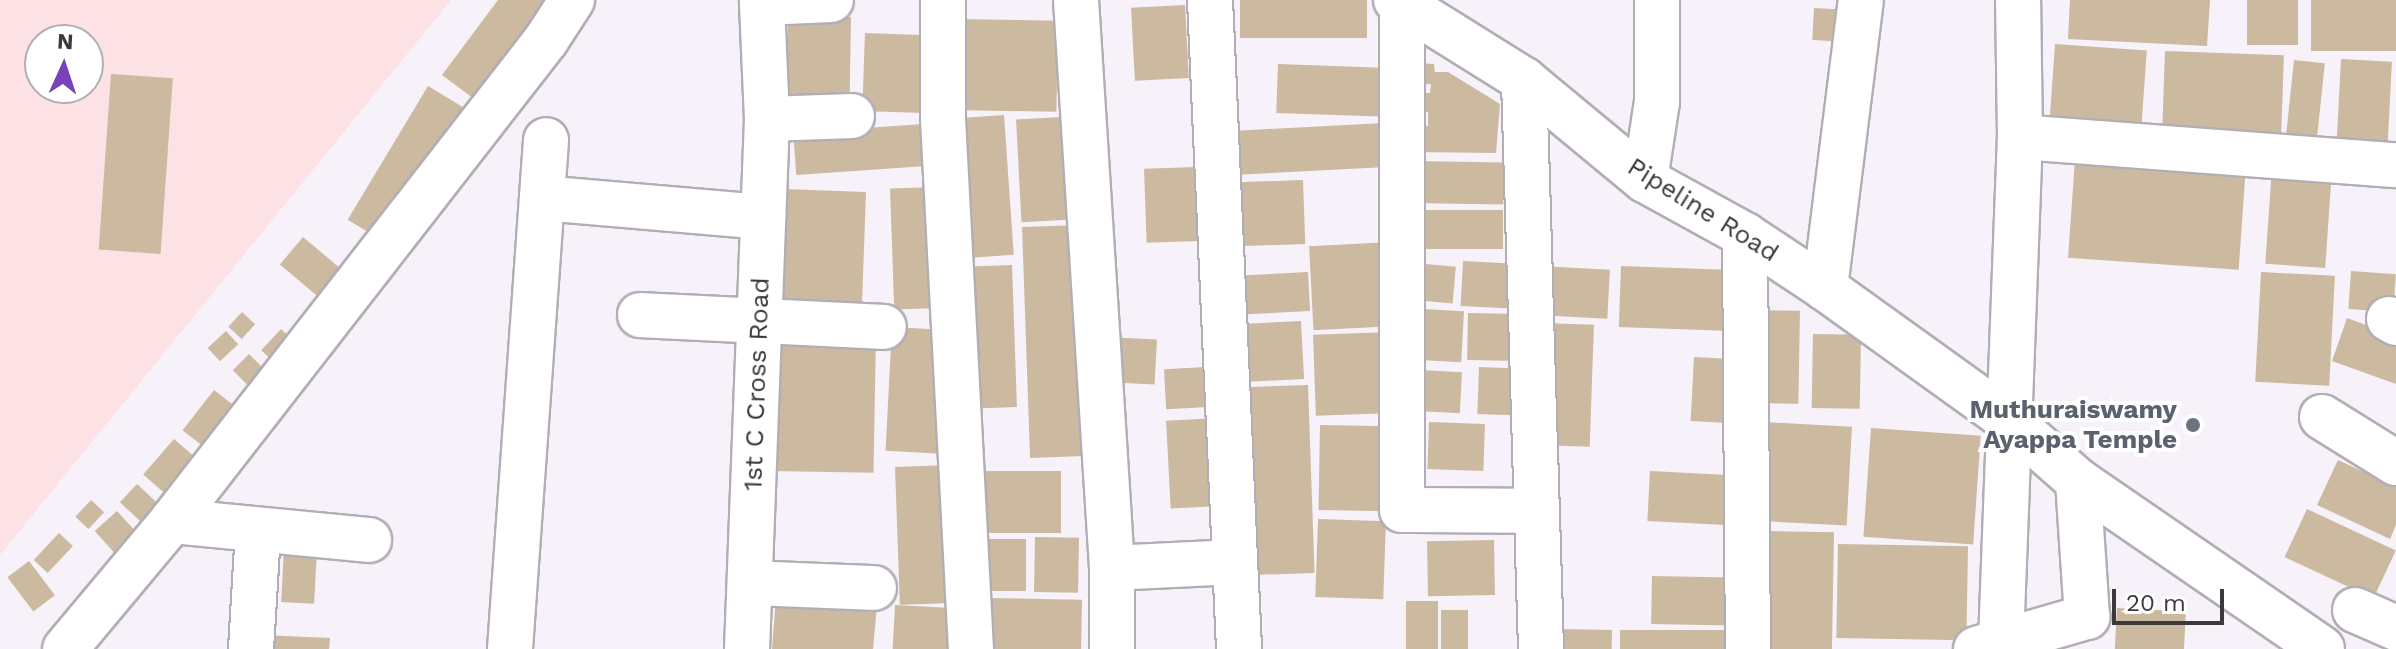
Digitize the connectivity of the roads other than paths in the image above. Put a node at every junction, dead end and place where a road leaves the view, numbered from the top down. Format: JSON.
{"nodes":[{"id":1,"x":572,"y":0,"type":"edge"},
{"id":2,"x":831,"y":0,"type":"edge"},
{"id":3,"x":943,"y":0,"type":"edge"},
{"id":4,"x":1076,"y":0,"type":"edge"},
{"id":5,"x":1210,"y":0,"type":"edge"},
{"id":6,"x":1657,"y":0,"type":"edge"},
{"id":7,"x":1861,"y":0,"type":"edge"},
{"id":8,"x":2018,"y":0,"type":"edge"},
{"id":9,"x":1401,"y":2,"type":"edge"},
{"id":10,"x":1524,"y":80,"type":"junction"},
{"id":11,"x":852,"y":116,"type":"dead end"},
{"id":12,"x":767,"y":119,"type":"junction"},
{"id":13,"x":2020,"y":137,"type":"junction"},
{"id":14,"x":546,"y":140,"type":"dead end"},
{"id":15,"x":2396,"y":165,"type":"edge"},
{"id":16,"x":1645,"y":180,"type":"junction"},
{"id":17,"x":542,"y":198,"type":"junction"},
{"id":18,"x":763,"y":217,"type":"junction"},
{"id":19,"x":1745,"y":235,"type":"junction"},
{"id":20,"x":1825,"y":288,"type":"junction"},
{"id":21,"x":640,"y":315,"type":"dead end"},
{"id":22,"x":759,"y":321,"type":"junction"},
{"id":23,"x":884,"y":327,"type":"dead end"},
{"id":24,"x":2322,"y":417,"type":"dead end"},
{"id":25,"x":2010,"y":421,"type":"junction"},
{"id":26,"x":2396,"y":463,"type":"edge"},
{"id":27,"x":2078,"y":481,"type":"junction"},
{"id":28,"x":1537,"y":511,"type":"junction"},
{"id":29,"x":172,"y":521,"type":"junction"},
{"id":30,"x":258,"y":530,"type":"junction"},
{"id":31,"x":369,"y":540,"type":"dead end"},
{"id":32,"x":1234,"y":562,"type":"junction"},
{"id":33,"x":1112,"y":568,"type":"junction"},
{"id":34,"x":750,"y":583,"type":"junction"},
{"id":35,"x":874,"y":588,"type":"dead end"},
{"id":36,"x":2355,"y":610,"type":"dead end"},
{"id":37,"x":2396,"y":628,"type":"edge"},
{"id":38,"x":2087,"y":633,"type":"edge"},
{"id":39,"x":1988,"y":645,"type":"edge"},
{"id":40,"x":2312,"y":645,"type":"edge"},
{"id":41,"x":65,"y":649,"type":"edge"},
{"id":42,"x":251,"y":649,"type":"edge"},
{"id":43,"x":510,"y":649,"type":"edge"},
{"id":44,"x":747,"y":649,"type":"edge"},
{"id":45,"x":971,"y":649,"type":"edge"},
{"id":46,"x":1112,"y":649,"type":"edge"},
{"id":47,"x":1239,"y":649,"type":"edge"},
{"id":48,"x":1541,"y":649,"type":"edge"},
{"id":49,"x":1748,"y":649,"type":"edge"}],
"edges":[{"from":1,"to":29,"type":"street"},
{"from":2,"to":12,"type":"street","name":"1st C Cross Road"},
{"from":3,"to":45,"type":"street"},
{"from":4,"to":33,"type":"street"},
{"from":5,"to":32,"type":"street"},
{"from":6,"to":16,"type":"street"},
{"from":7,"to":20,"type":"street"},
{"from":8,"to":13,"type":"street"},
{"from":9,"to":10,"type":"street","name":"Pipeline Road"},
{"from":9,"to":28,"type":"street"},
{"from":10,"to":16,"type":"street","name":"Pipeline Road"},
{"from":10,"to":28,"type":"street"},
{"from":11,"to":12,"type":"street"},
{"from":12,"to":18,"type":"street","name":"1st C Cross Road"},
{"from":13,"to":15,"type":"street"},
{"from":13,"to":25,"type":"street"},
{"from":14,"to":17,"type":"street"},
{"from":16,"to":19,"type":"street","name":"Pipeline Road"},
{"from":17,"to":18,"type":"street"},
{"from":17,"to":43,"type":"street"},
{"from":18,"to":22,"type":"street","name":"1st C Cross Road"},
{"from":19,"to":20,"type":"street","name":"Pipeline Road"},
{"from":19,"to":49,"type":"street"},
{"from":20,"to":25,"type":"street","name":"Pipeline Road"},
{"from":21,"to":22,"type":"street"},
{"from":22,"to":23,"type":"street"},
{"from":22,"to":34,"type":"street","name":"1st C Cross Road"},
{"from":24,"to":26,"type":"street"},
{"from":25,"to":27,"type":"street","name":"Pipeline Road"},
{"from":25,"to":39,"type":"street"},
{"from":27,"to":38,"type":"street"},
{"from":27,"to":40,"type":"street"},
{"from":28,"to":48,"type":"street"},
{"from":29,"to":30,"type":"street"},
{"from":29,"to":41,"type":"street"},
{"from":30,"to":31,"type":"street"},
{"from":30,"to":42,"type":"street"},
{"from":32,"to":33,"type":"street"},
{"from":32,"to":47,"type":"street"},
{"from":33,"to":46,"type":"street"},
{"from":34,"to":35,"type":"street"},
{"from":34,"to":44,"type":"street","name":"1st C Cross Road"},
{"from":36,"to":37,"type":"street"},
{"from":38,"to":39,"type":"street"}]}
